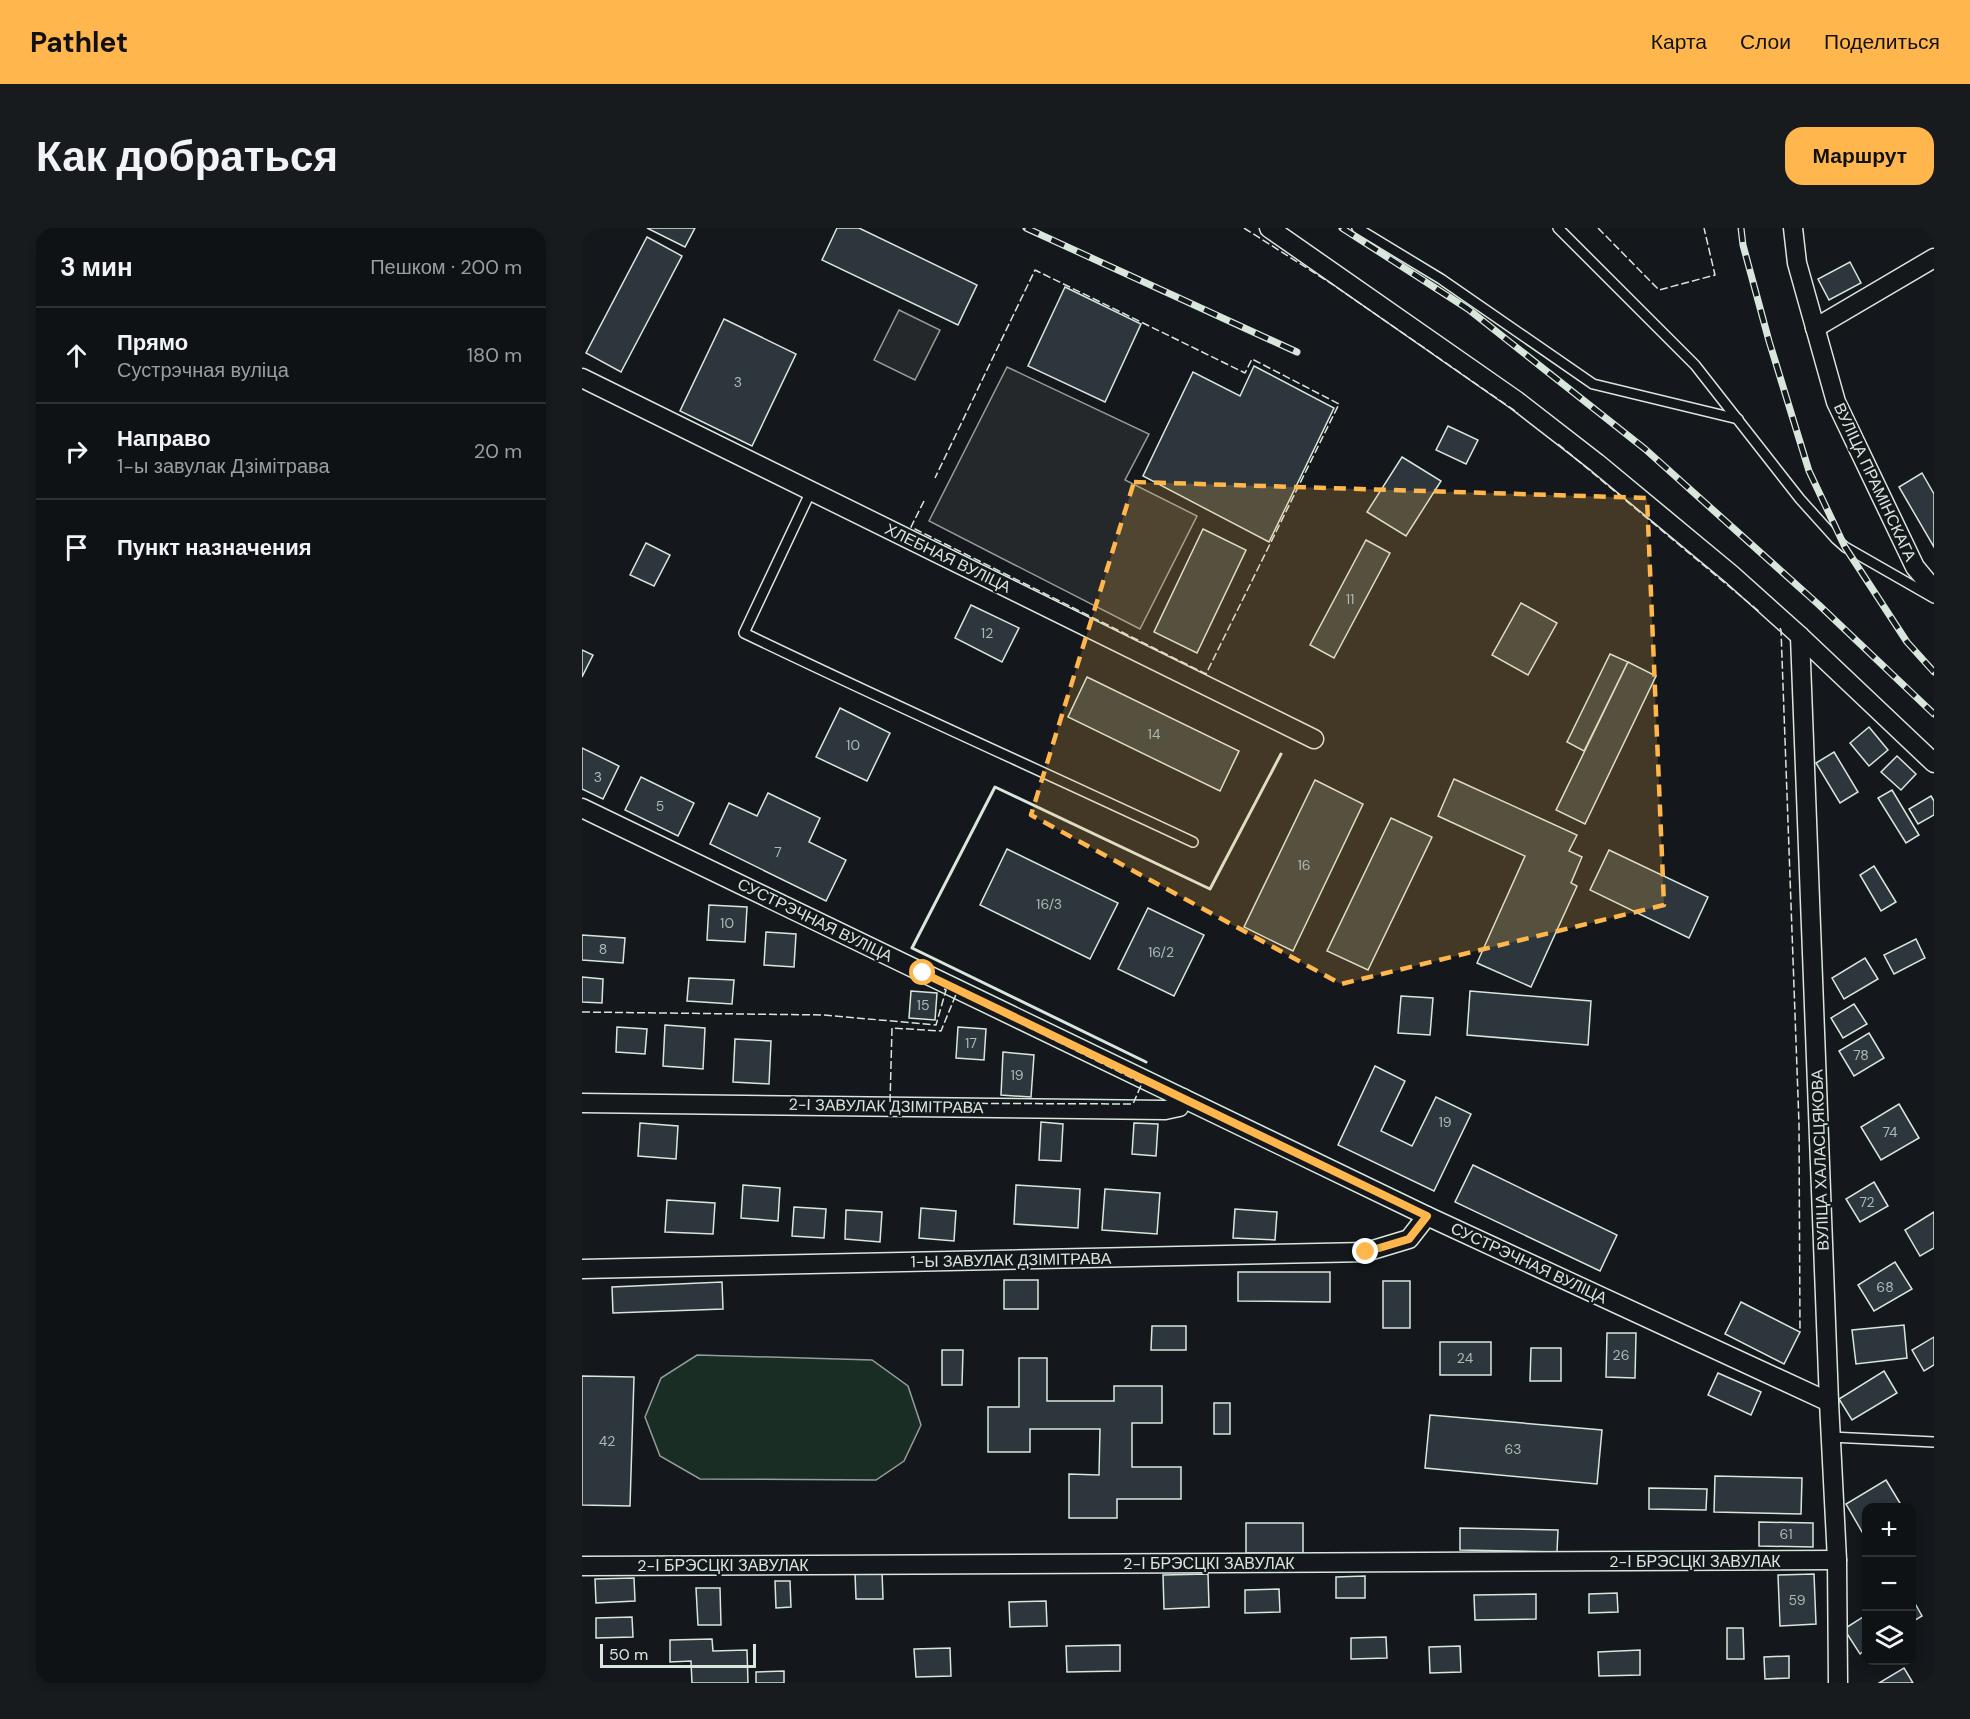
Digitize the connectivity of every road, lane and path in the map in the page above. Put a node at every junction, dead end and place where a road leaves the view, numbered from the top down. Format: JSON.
{"nodes":[{"id":1,"x":1269,"y":228,"type":"edge"},
{"id":2,"x":1558,"y":228,"type":"edge"},
{"id":3,"x":1793,"y":228,"type":"edge"},
{"id":4,"x":1363,"y":230,"type":"edge"},
{"id":5,"x":1934,"y":258,"type":"edge"},
{"id":6,"x":1815,"y":328,"type":"junction"},
{"id":7,"x":582,"y":378,"type":"edge"},
{"id":8,"x":1738,"y":420,"type":"junction"},
{"id":9,"x":811,"y":491,"type":"junction"},
{"id":10,"x":1934,"y":590,"type":"edge"},
{"id":11,"x":1934,"y":598,"type":"edge"},
{"id":12,"x":1800,"y":636,"type":"junction"},
{"id":13,"x":1314,"y":739,"type":"dead end"},
{"id":14,"x":1934,"y":763,"type":"edge"},
{"id":15,"x":582,"y":808,"type":"edge"},
{"id":16,"x":1193,"y":842,"type":"dead end"},
{"id":17,"x":1184,"y":1098,"type":"junction"},
{"id":18,"x":582,"y":1103,"type":"edge"},
{"id":19,"x":1427,"y":1216,"type":"junction"},
{"id":20,"x":582,"y":1269,"type":"edge"},
{"id":21,"x":1829,"y":1402,"type":"junction"},
{"id":22,"x":1831,"y":1437,"type":"junction"},
{"id":23,"x":1934,"y":1442,"type":"edge"},
{"id":24,"x":1837,"y":1560,"type":"junction"},
{"id":25,"x":582,"y":1566,"type":"edge"},
{"id":26,"x":1838,"y":1683,"type":"edge"}],
"edges":[{"from":1,"to":12,"type":"street"},
{"from":2,"to":8,"type":"lane"},
{"from":3,"to":6,"type":"street","name":"ВУЛІЦА ПРАМІНСКАГА"},
{"from":4,"to":8,"type":"lane"},
{"from":5,"to":6,"type":"street"},
{"from":6,"to":10,"type":"street","name":"ВУЛІЦА ПРАМІНСКАГА"},
{"from":7,"to":9,"type":"street","name":"ХЛЕБНАЯ ВУЛІЦА"},
{"from":8,"to":11,"type":"lane"},
{"from":9,"to":13,"type":"street","name":"ХЛЕБНАЯ ВУЛІЦА"},
{"from":9,"to":16,"type":"lane"},
{"from":12,"to":14,"type":"street"},
{"from":12,"to":21,"type":"street","name":"ВУЛІЦА ХАЛАСЦЯКОВА"},
{"from":15,"to":17,"type":"street","name":"СУСТРЭЧНАЯ ВУЛІЦА"},
{"from":17,"to":18,"type":"street","name":"2-І ЗАВУЛАК ДЗІМІТРАВА"},
{"from":17,"to":19,"type":"street","name":"СУСТРЭЧНАЯ ВУЛІЦА"},
{"from":19,"to":20,"type":"street","name":"1-Ы ЗАВУЛАК ДЗІМІТРАВА"},
{"from":19,"to":21,"type":"street","name":"СУСТРЭЧНАЯ ВУЛІЦА"},
{"from":21,"to":22,"type":"street","name":"ВУЛІЦА ХАЛАСЦЯКОВА"},
{"from":22,"to":23,"type":"lane"},
{"from":22,"to":24,"type":"street","name":"ВУЛІЦА ХАЛАСЦЯКОВА"},
{"from":24,"to":25,"type":"street","name":"2-І БРЭСЦКІ ЗАВУЛАК"},
{"from":24,"to":26,"type":"street","name":"ВУЛІЦА ХАЛАСЦЯКОВА"}]}
